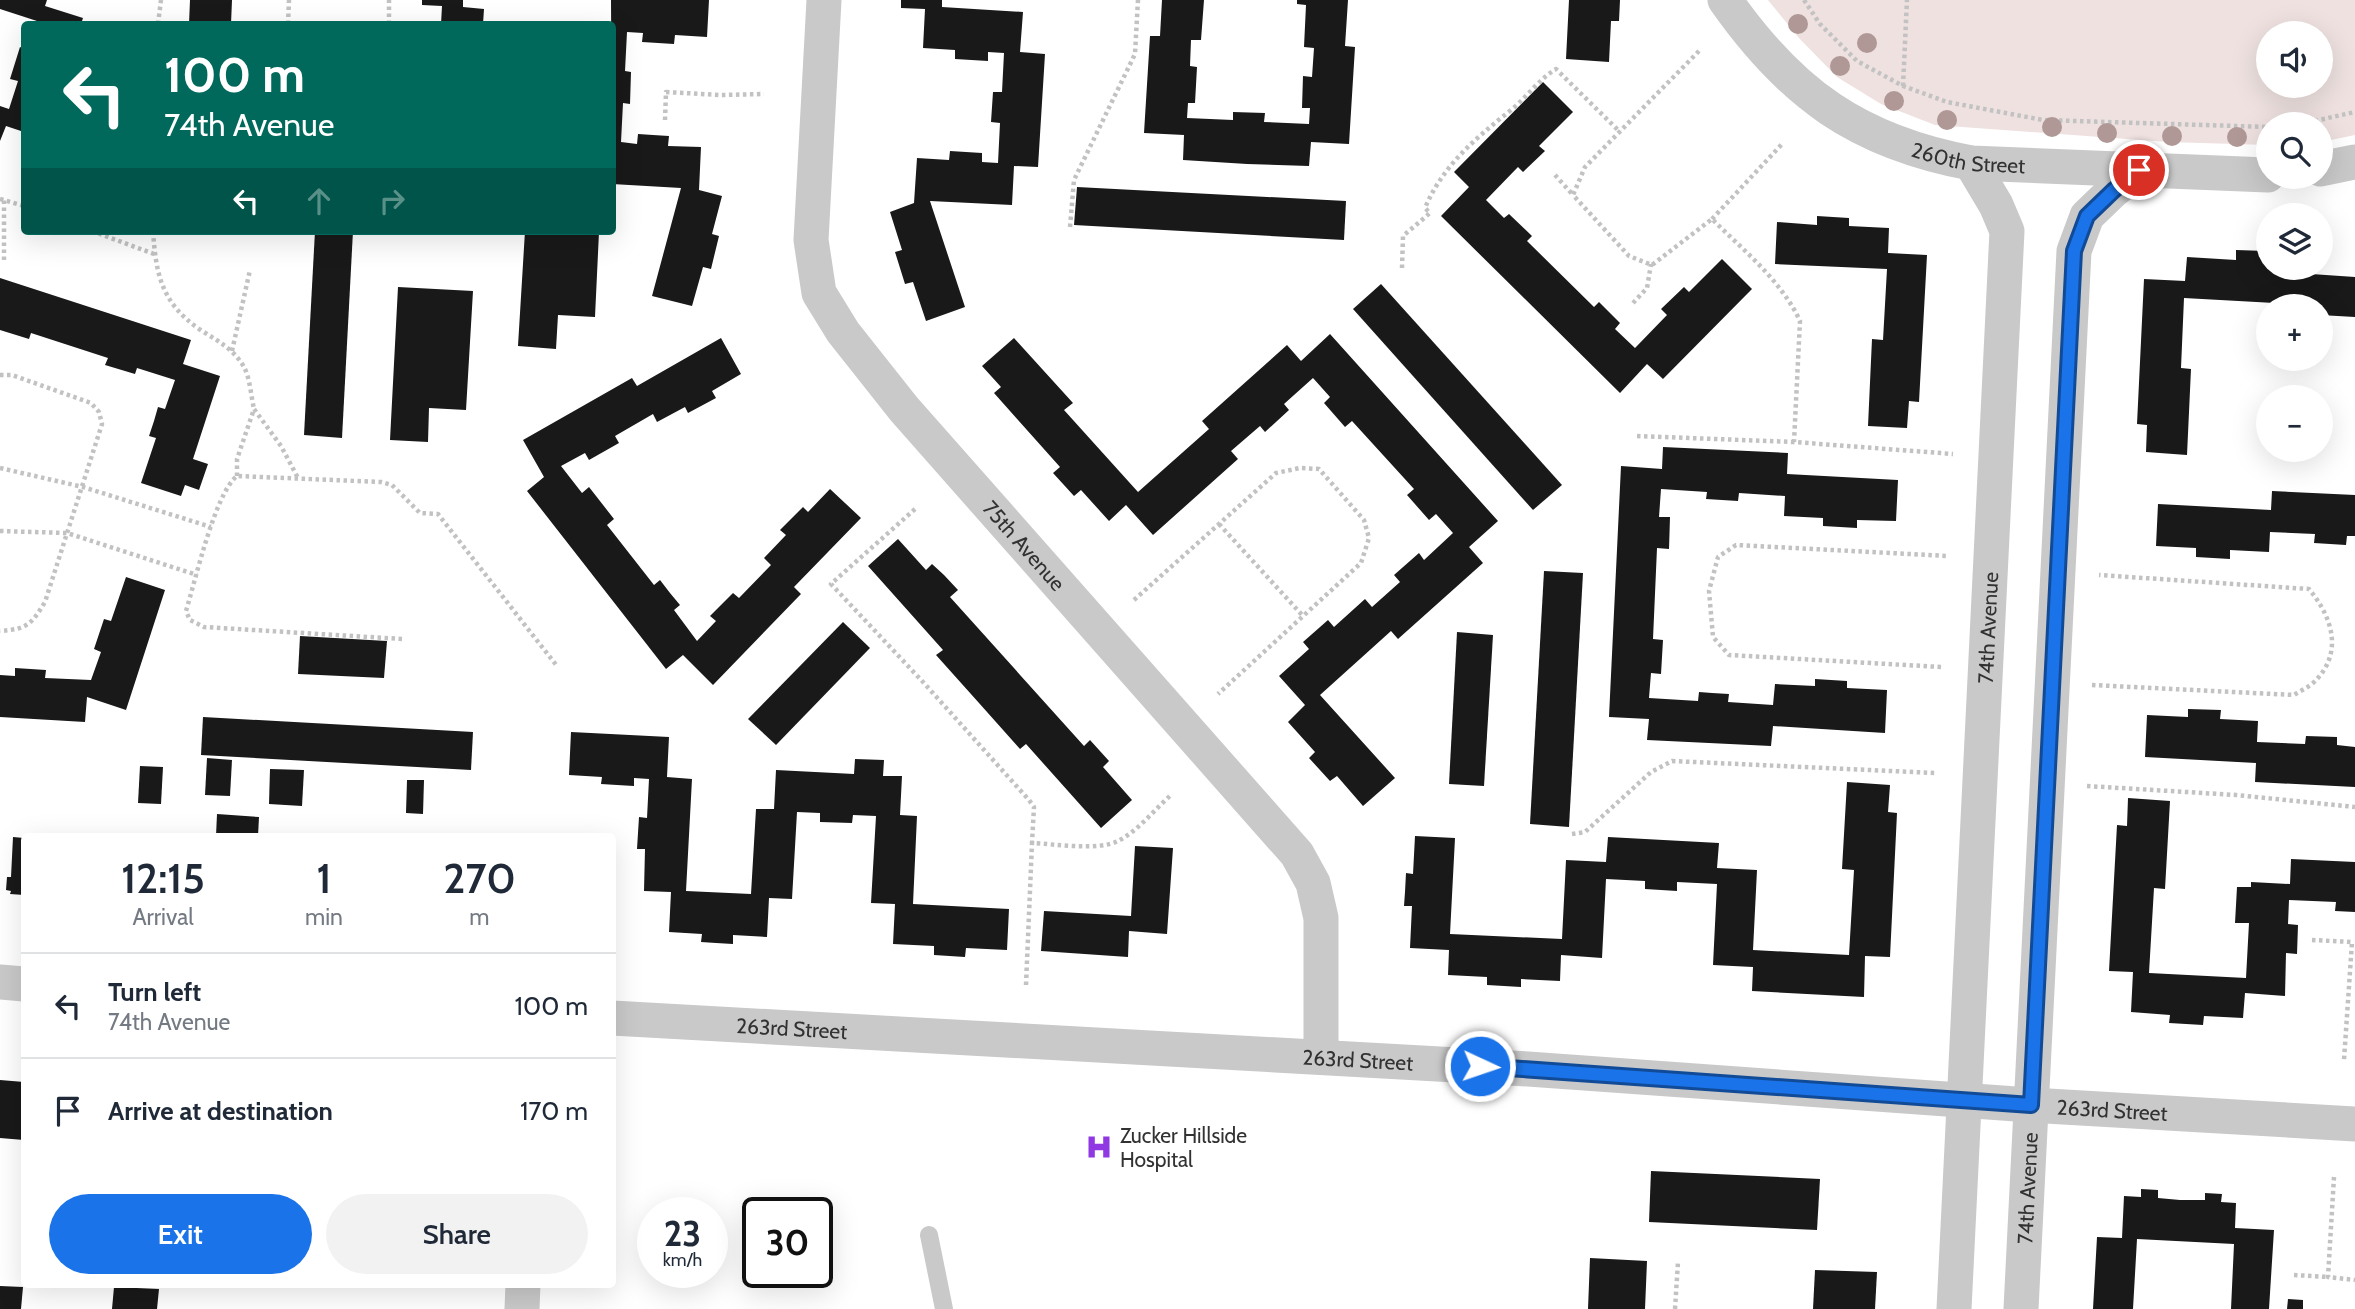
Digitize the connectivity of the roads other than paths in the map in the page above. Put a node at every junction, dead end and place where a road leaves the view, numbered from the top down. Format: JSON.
{"nodes":[{"id":1,"x":824,"y":0,"type":"edge"},
{"id":2,"x":1726,"y":0,"type":"edge"},
{"id":3,"x":2355,"y":162,"type":"edge"},
{"id":4,"x":1971,"y":163,"type":"junction"},
{"id":5,"x":2333,"y":166,"type":"edge"},
{"id":6,"x":2139,"y":170,"type":"junction"},
{"id":7,"x":2256,"y":175,"type":"edge"},
{"id":8,"x":0,"y":982,"type":"edge"},
{"id":9,"x":21,"y":984,"type":"edge"},
{"id":10,"x":616,"y":1018,"type":"edge"},
{"id":11,"x":1321,"y":1056,"type":"junction"},
{"id":12,"x":1964,"y":1098,"type":"junction"},
{"id":13,"x":2031,"y":1105,"type":"junction"},
{"id":14,"x":2355,"y":1124,"type":"edge"},
{"id":15,"x":929,"y":1235,"type":"dead end"},
{"id":16,"x":523,"y":1288,"type":"edge"},
{"id":17,"x":522,"y":1309,"type":"edge"},
{"id":18,"x":944,"y":1309,"type":"edge"},
{"id":19,"x":1954,"y":1309,"type":"edge"},
{"id":20,"x":2021,"y":1309,"type":"edge"}],
"edges":[{"from":1,"to":11,"type":"street","name":"75th Avenue"},
{"from":2,"to":4,"type":"street","name":"260th Street"},
{"from":3,"to":5,"type":"street"},
{"from":4,"to":6,"type":"street","name":"260th Street"},
{"from":4,"to":12,"type":"street","name":"74th Avenue"},
{"from":6,"to":7,"type":"street","name":"260th Street"},
{"from":6,"to":13,"type":"street","name":"74th Avenue"},
{"from":8,"to":9,"type":"street"},
{"from":10,"to":11,"type":"street","name":"263rd Street"},
{"from":11,"to":12,"type":"street","name":"263rd Street"},
{"from":12,"to":13,"type":"street","name":"263rd Street"},
{"from":12,"to":19,"type":"street","name":"74th Avenue"},
{"from":13,"to":14,"type":"street","name":"263rd Street"},
{"from":13,"to":20,"type":"street","name":"74th Avenue"},
{"from":15,"to":18,"type":"lane"},
{"from":16,"to":17,"type":"street"}]}
